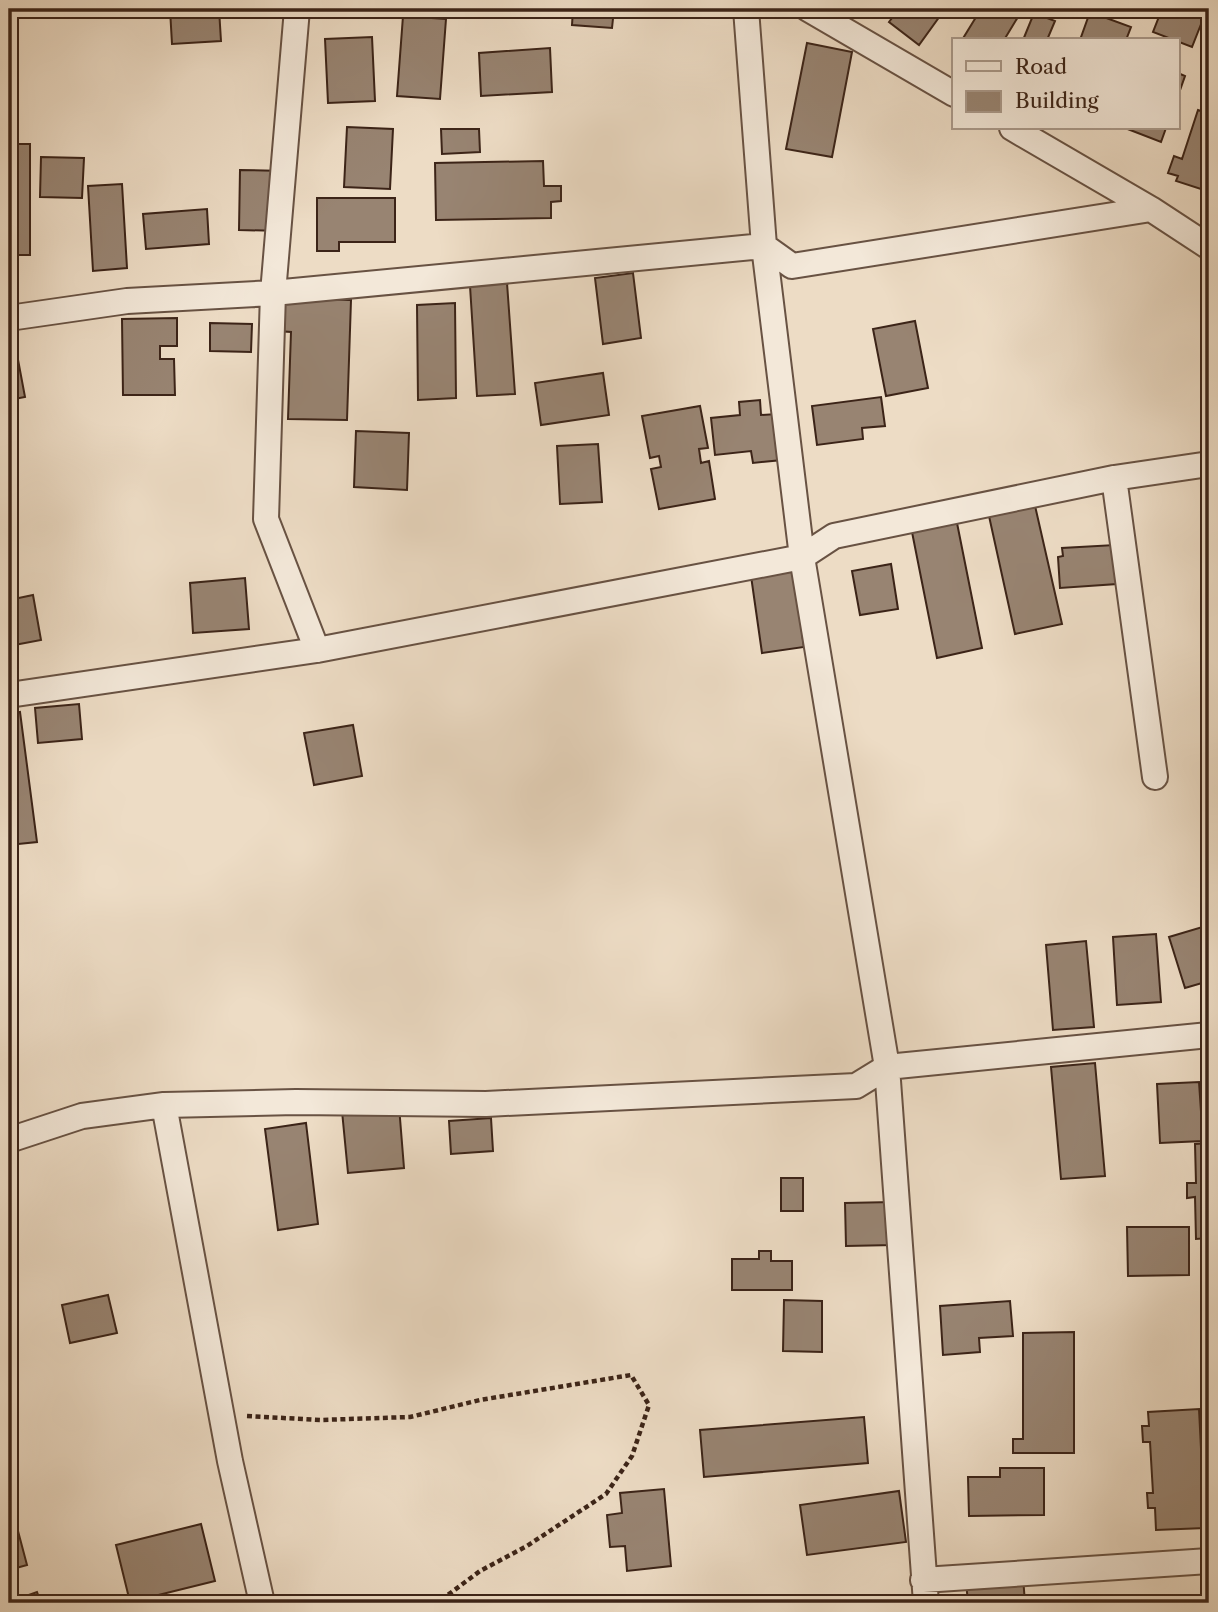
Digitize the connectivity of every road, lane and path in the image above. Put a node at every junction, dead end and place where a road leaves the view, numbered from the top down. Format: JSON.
{"nodes":[{"id":1,"x":297,"y":9,"type":"edge"},
{"id":2,"x":746,"y":9,"type":"edge"},
{"id":3,"x":808,"y":9,"type":"edge"},
{"id":4,"x":952,"y":93,"type":"edge"},
{"id":5,"x":1015,"y":130,"type":"edge"},
{"id":6,"x":1151,"y":209,"type":"junction"},
{"id":7,"x":764,"y":246,"type":"junction"},
{"id":8,"x":1209,"y":247,"type":"edge"},
{"id":9,"x":273,"y":293,"type":"junction"},
{"id":10,"x":9,"y":318,"type":"edge"},
{"id":11,"x":1209,"y":464,"type":"edge"},
{"id":12,"x":1114,"y":478,"type":"junction"},
{"id":13,"x":802,"y":557,"type":"junction"},
{"id":14,"x":317,"y":650,"type":"junction"},
{"id":15,"x":9,"y":695,"type":"edge"},
{"id":16,"x":1155,"y":777,"type":"dead end"},
{"id":17,"x":1209,"y":1035,"type":"edge"},
{"id":18,"x":887,"y":1067,"type":"junction"},
{"id":19,"x":164,"y":1105,"type":"junction"},
{"id":20,"x":9,"y":1140,"type":"edge"},
{"id":21,"x":222,"y":1414,"type":"junction"},
{"id":22,"x":1209,"y":1562,"type":"edge"},
{"id":23,"x":925,"y":1592,"type":"edge"},
{"id":24,"x":262,"y":1603,"type":"edge"},
{"id":25,"x":437,"y":1603,"type":"edge"}],
"edges":[{"from":1,"to":9,"type":"street"},
{"from":2,"to":7,"type":"street"},
{"from":3,"to":4,"type":"street"},
{"from":5,"to":6,"type":"street"},
{"from":6,"to":7,"type":"street"},
{"from":6,"to":8,"type":"street"},
{"from":7,"to":9,"type":"street"},
{"from":7,"to":13,"type":"street"},
{"from":9,"to":10,"type":"street"},
{"from":9,"to":14,"type":"street"},
{"from":11,"to":12,"type":"street"},
{"from":12,"to":13,"type":"street"},
{"from":12,"to":16,"type":"street"},
{"from":13,"to":14,"type":"street"},
{"from":13,"to":18,"type":"street"},
{"from":14,"to":15,"type":"street"},
{"from":17,"to":18,"type":"street"},
{"from":18,"to":19,"type":"street"},
{"from":18,"to":23,"type":"street"},
{"from":19,"to":20,"type":"street"},
{"from":19,"to":21,"type":"street"},
{"from":21,"to":24,"type":"street"},
{"from":21,"to":25,"type":"path"},
{"from":22,"to":23,"type":"street"}]}
